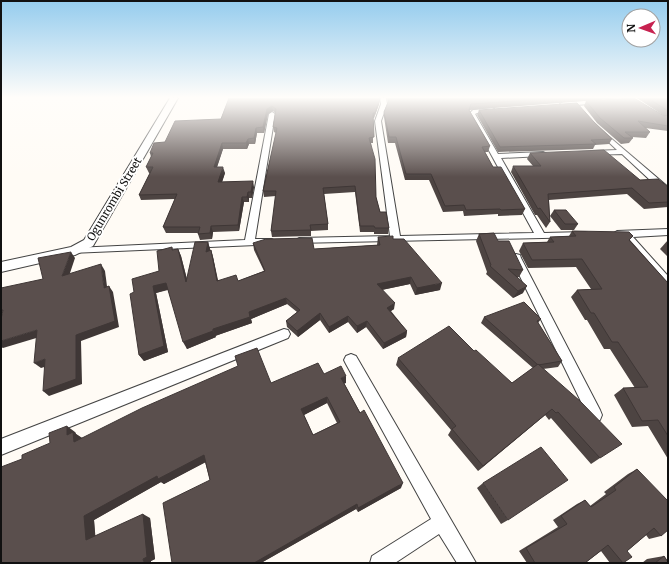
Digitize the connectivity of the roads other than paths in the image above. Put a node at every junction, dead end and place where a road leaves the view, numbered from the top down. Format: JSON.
{"nodes":[{"id":1,"x":159,"y":124,"type":"edge"},
{"id":2,"x":270,"y":124,"type":"edge"},
{"id":3,"x":378,"y":124,"type":"edge"},
{"id":4,"x":478,"y":124,"type":"edge"},
{"id":5,"x":594,"y":125,"type":"edge"},
{"id":6,"x":623,"y":152,"type":"junction"},
{"id":7,"x":583,"y":153,"type":"edge"},
{"id":8,"x":551,"y":154,"type":"edge"},
{"id":9,"x":496,"y":156,"type":"junction"},
{"id":10,"x":668,"y":192,"type":"edge"},
{"id":11,"x":668,"y":232,"type":"edge"},
{"id":12,"x":610,"y":234,"type":"edge"},
{"id":13,"x":625,"y":234,"type":"junction"},
{"id":14,"x":540,"y":235,"type":"junction"},
{"id":15,"x":594,"y":235,"type":"edge"},
{"id":16,"x":505,"y":236,"type":"junction"},
{"id":17,"x":395,"y":238,"type":"junction"},
{"id":18,"x":250,"y":242,"type":"junction"},
{"id":19,"x":75,"y":251,"type":"junction"},
{"id":20,"x":1,"y":268,"type":"edge"},
{"id":21,"x":668,"y":283,"type":"edge"},
{"id":22,"x":284,"y":334,"type":"dead end"},
{"id":23,"x":351,"y":360,"type":"dead end"},
{"id":24,"x":595,"y":415,"type":"edge"},
{"id":25,"x":1,"y":447,"type":"edge"},
{"id":26,"x":442,"y":522,"type":"junction"},
{"id":27,"x":379,"y":563,"type":"edge"},
{"id":28,"x":467,"y":563,"type":"edge"}],
"edges":[{"from":1,"to":19,"type":"street","name":"Ogunrombi Street"},
{"from":2,"to":18,"type":"street"},
{"from":3,"to":17,"type":"street"},
{"from":4,"to":9,"type":"street"},
{"from":5,"to":6,"type":"street"},
{"from":6,"to":7,"type":"street"},
{"from":6,"to":10,"type":"street"},
{"from":8,"to":9,"type":"street"},
{"from":9,"to":14,"type":"street"},
{"from":11,"to":13,"type":"street"},
{"from":12,"to":13,"type":"street"},
{"from":13,"to":21,"type":"street"},
{"from":14,"to":15,"type":"street"},
{"from":14,"to":16,"type":"street"},
{"from":16,"to":17,"type":"street"},
{"from":16,"to":24,"type":"street"},
{"from":17,"to":18,"type":"street"},
{"from":18,"to":19,"type":"street"},
{"from":19,"to":20,"type":"street","name":"Ogunrombi Street"},
{"from":22,"to":25,"type":"street"},
{"from":23,"to":26,"type":"street"},
{"from":26,"to":27,"type":"street"},
{"from":26,"to":28,"type":"street"}]}
